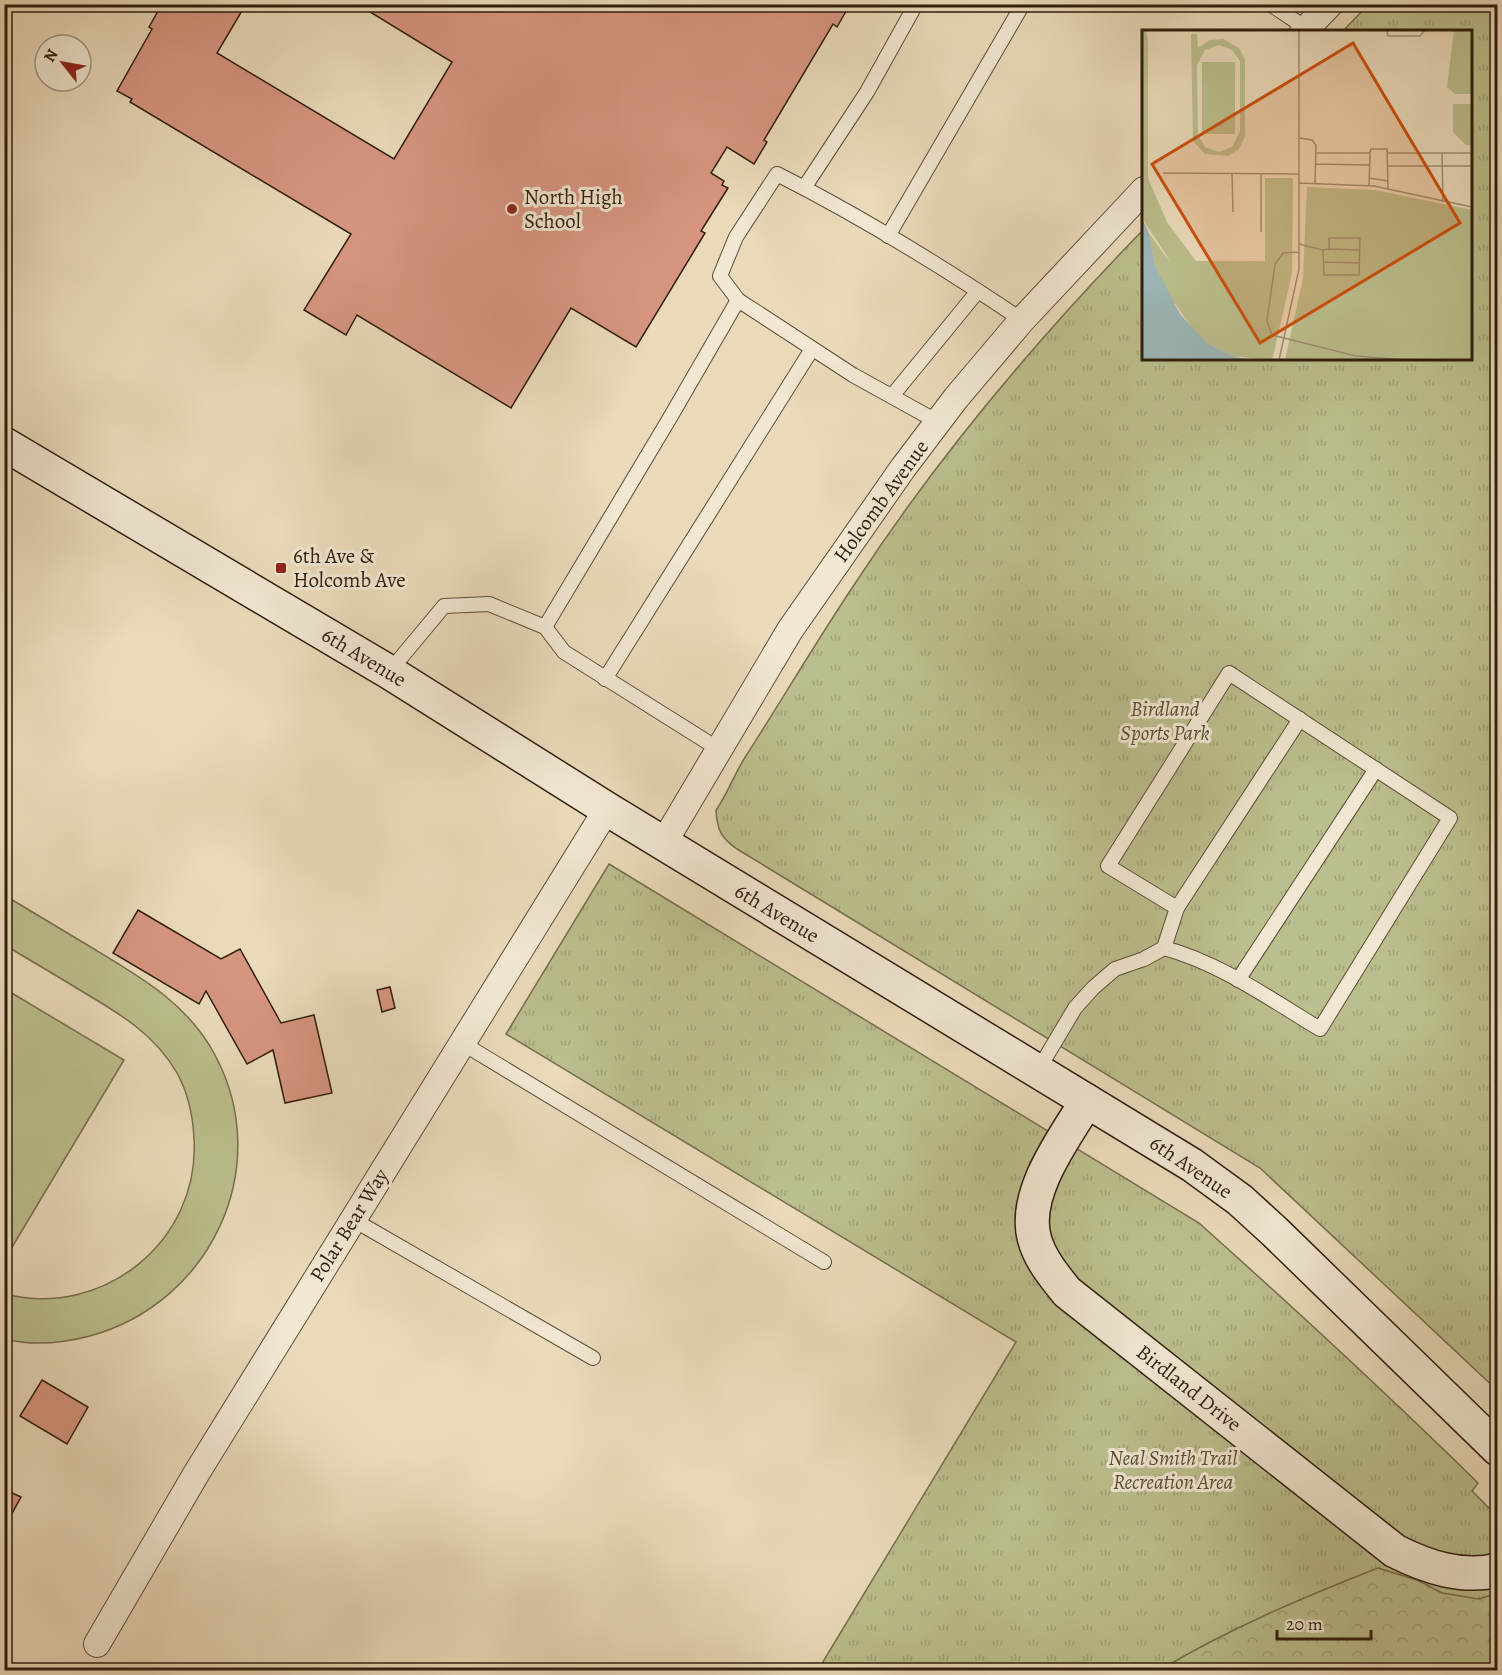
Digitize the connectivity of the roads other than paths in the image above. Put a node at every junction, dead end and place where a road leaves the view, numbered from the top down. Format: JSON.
{"nodes":[{"id":1,"x":916,"y":4,"type":"edge"},
{"id":2,"x":1023,"y":4,"type":"edge"},
{"id":3,"x":1270,"y":4,"type":"edge"},
{"id":4,"x":1330,"y":4,"type":"edge"},
{"id":5,"x":1305,"y":30,"type":"edge"},
{"id":6,"x":804,"y":188,"type":"junction"},
{"id":7,"x":1142,"y":191,"type":"edge"},
{"id":8,"x":888,"y":236,"type":"junction"},
{"id":9,"x":978,"y":291,"type":"junction"},
{"id":10,"x":738,"y":300,"type":"junction"},
{"id":11,"x":1022,"y":320,"type":"junction"},
{"id":12,"x":812,"y":349,"type":"junction"},
{"id":13,"x":892,"y":396,"type":"junction"},
{"id":14,"x":939,"y":422,"type":"junction"},
{"id":15,"x":4,"y":444,"type":"edge"},
{"id":16,"x":545,"y":627,"type":"junction"},
{"id":17,"x":389,"y":672,"type":"junction"},
{"id":18,"x":605,"y":679,"type":"junction"},
{"id":19,"x":1300,"y":719,"type":"junction"},
{"id":20,"x":720,"y":750,"type":"junction"},
{"id":21,"x":1376,"y":769,"type":"junction"},
{"id":22,"x":607,"y":809,"type":"junction"},
{"id":23,"x":663,"y":844,"type":"junction"},
{"id":24,"x":1177,"y":908,"type":"junction"},
{"id":25,"x":1164,"y":948,"type":"junction"},
{"id":26,"x":1238,"y":980,"type":"junction"},
{"id":27,"x":462,"y":1043,"type":"junction"},
{"id":28,"x":1037,"y":1072,"type":"junction"},
{"id":29,"x":1087,"y":1101,"type":"junction"},
{"id":30,"x":352,"y":1219,"type":"junction"},
{"id":31,"x":824,"y":1263,"type":"dead end"},
{"id":32,"x":593,"y":1358,"type":"dead end"},
{"id":33,"x":1497,"y":1449,"type":"edge"},
{"id":34,"x":1497,"y":1570,"type":"edge"},
{"id":35,"x":97,"y":1644,"type":"dead end"}],
"edges":[{"from":1,"to":6,"type":"lane"},
{"from":2,"to":8,"type":"lane"},
{"from":3,"to":5,"type":"lane"},
{"from":4,"to":5,"type":"street"},
{"from":6,"to":8,"type":"lane"},
{"from":6,"to":10,"type":"lane"},
{"from":7,"to":11,"type":"street","name":"Holcomb Avenue"},
{"from":8,"to":9,"type":"lane"},
{"from":9,"to":11,"type":"lane"},
{"from":9,"to":13,"type":"lane"},
{"from":10,"to":12,"type":"lane"},
{"from":10,"to":16,"type":"lane"},
{"from":11,"to":14,"type":"street","name":"Holcomb Avenue"},
{"from":12,"to":13,"type":"lane"},
{"from":12,"to":18,"type":"lane"},
{"from":13,"to":14,"type":"lane"},
{"from":14,"to":20,"type":"street","name":"Holcomb Avenue"},
{"from":15,"to":17,"type":"main road","name":"6th Avenue"},
{"from":16,"to":17,"type":"lane"},
{"from":16,"to":18,"type":"lane"},
{"from":17,"to":22,"type":"main road","name":"6th Avenue"},
{"from":18,"to":20,"type":"lane"},
{"from":19,"to":21,"type":"lane"},
{"from":19,"to":24,"type":"lane"},
{"from":19,"to":24,"type":"lane"},
{"from":20,"to":23,"type":"street","name":"Holcomb Avenue"},
{"from":21,"to":26,"type":"lane"},
{"from":21,"to":26,"type":"lane"},
{"from":22,"to":23,"type":"main road","name":"6th Avenue"},
{"from":22,"to":27,"type":"street","name":"Polar Bear Way"},
{"from":23,"to":28,"type":"main road","name":"6th Avenue"},
{"from":24,"to":25,"type":"lane"},
{"from":25,"to":26,"type":"lane"},
{"from":25,"to":28,"type":"lane"},
{"from":27,"to":30,"type":"street","name":"Polar Bear Way"},
{"from":27,"to":31,"type":"lane"},
{"from":28,"to":29,"type":"main road","name":"6th Avenue"},
{"from":29,"to":33,"type":"main road","name":"6th Avenue"},
{"from":29,"to":34,"type":"main road","name":"Birdland Drive"},
{"from":30,"to":32,"type":"lane"},
{"from":30,"to":35,"type":"street","name":"Polar Bear Way"}]}
